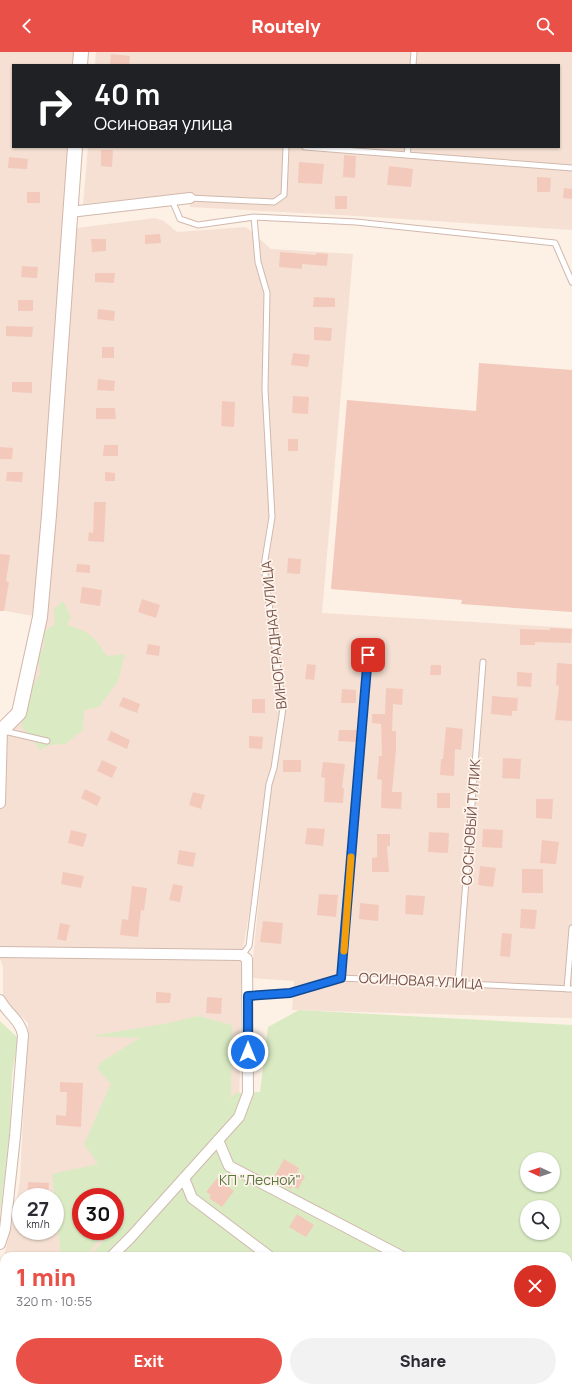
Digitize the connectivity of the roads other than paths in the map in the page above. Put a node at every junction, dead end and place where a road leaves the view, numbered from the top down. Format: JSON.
{"nodes":[{"id":1,"x":81,"y":52,"type":"edge"},
{"id":2,"x":414,"y":52,"type":"edge"},
{"id":3,"x":80,"y":64,"type":"edge"},
{"id":4,"x":413,"y":64,"type":"edge"},
{"id":5,"x":75,"y":148,"type":"edge"},
{"id":6,"x":286,"y":148,"type":"edge"},
{"id":7,"x":318,"y":148,"type":"edge"},
{"id":8,"x":408,"y":148,"type":"edge"},
{"id":9,"x":407,"y":155,"type":"junction"},
{"id":10,"x":572,"y":168,"type":"edge"},
{"id":11,"x":190,"y":198,"type":"joint"},
{"id":12,"x":172,"y":200,"type":"junction"},
{"id":13,"x":70,"y":212,"type":"junction"},
{"id":14,"x":254,"y":217,"type":"junction"},
{"id":15,"x":572,"y":282,"type":"edge"},
{"id":16,"x":368,"y":655,"type":"dead end"},
{"id":17,"x":483,"y":662,"type":"dead end"},
{"id":18,"x":1,"y":730,"type":"edge"},
{"id":19,"x":47,"y":741,"type":"dead end"},
{"id":20,"x":0,"y":803,"type":"edge"},
{"id":21,"x":572,"y":928,"type":"edge"},
{"id":22,"x":0,"y":952,"type":"edge"},
{"id":23,"x":242,"y":955,"type":"junction"},
{"id":24,"x":341,"y":978,"type":"junction"},
{"id":25,"x":458,"y":983,"type":"junction"},
{"id":26,"x":570,"y":989,"type":"edge"},
{"id":27,"x":248,"y":996,"type":"junction"},
{"id":28,"x":0,"y":1000,"type":"edge"},
{"id":29,"x":218,"y":1140,"type":"junction"},
{"id":30,"x":184,"y":1178,"type":"junction"},
{"id":31,"x":0,"y":1244,"type":"edge"},
{"id":32,"x":117,"y":1252,"type":"edge"},
{"id":33,"x":264,"y":1252,"type":"edge"},
{"id":34,"x":393,"y":1252,"type":"edge"}],
"edges":[{"from":1,"to":3,"type":"street"},
{"from":2,"to":4,"type":"lane"},
{"from":5,"to":13,"type":"street"},
{"from":6,"to":11,"type":"lane"},
{"from":7,"to":9,"type":"lane"},
{"from":8,"to":9,"type":"lane"},
{"from":9,"to":10,"type":"lane"},
{"from":11,"to":12,"type":"street"},
{"from":12,"to":13,"type":"street"},
{"from":12,"to":14,"type":"lane"},
{"from":13,"to":18,"type":"street"},
{"from":14,"to":15,"type":"lane"},
{"from":14,"to":23,"type":"lane","name":"ВИНОГРАДНАЯ УЛИЦА"},
{"from":16,"to":24,"type":"lane"},
{"from":17,"to":25,"type":"lane","name":"СОСНОВЫЙ ТУПИК"},
{"from":18,"to":19,"type":"lane"},
{"from":18,"to":20,"type":"street"},
{"from":21,"to":26,"type":"lane"},
{"from":22,"to":23,"type":"street"},
{"from":23,"to":27,"type":"street"},
{"from":24,"to":25,"type":"lane","name":"ОСИНОВАЯ УЛИЦА"},
{"from":24,"to":27,"type":"lane","name":"ОСИНОВАЯ УЛИЦА"},
{"from":25,"to":26,"type":"lane","name":"ОСИНОВАЯ УЛИЦА"},
{"from":27,"to":29,"type":"street"},
{"from":28,"to":31,"type":"street"},
{"from":29,"to":30,"type":"street"},
{"from":29,"to":34,"type":"street"},
{"from":30,"to":32,"type":"street"},
{"from":30,"to":33,"type":"street"}]}
